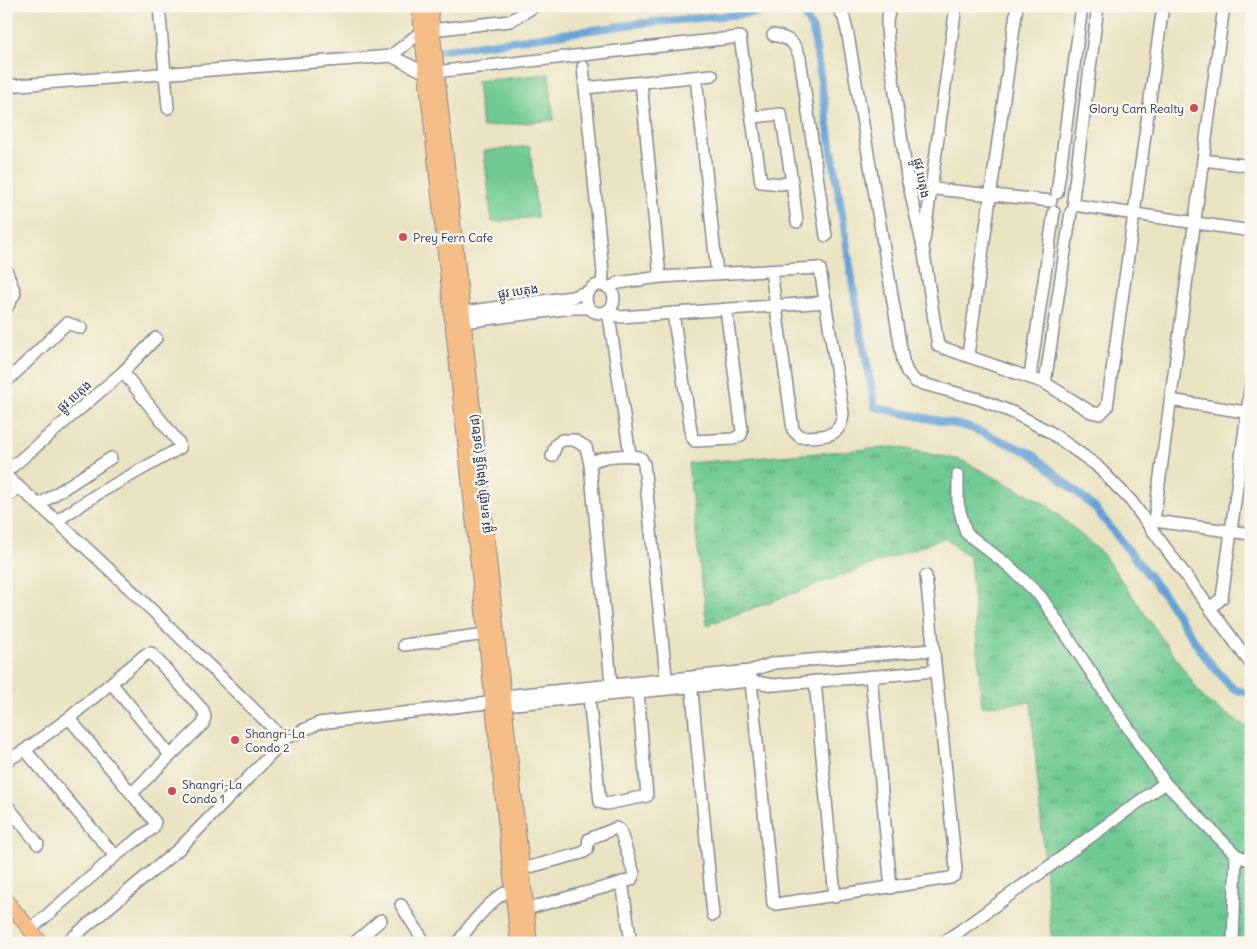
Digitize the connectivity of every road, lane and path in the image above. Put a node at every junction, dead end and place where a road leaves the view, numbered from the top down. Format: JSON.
{"nodes":[{"id":1,"x":159,"y":6,"type":"edge"},
{"id":2,"x":419,"y":6,"type":"edge"},
{"id":3,"x":430,"y":6,"type":"edge"},
{"id":4,"x":535,"y":6,"type":"edge"},
{"id":5,"x":837,"y":6,"type":"edge"},
{"id":6,"x":890,"y":6,"type":"edge"},
{"id":7,"x":956,"y":6,"type":"edge"},
{"id":8,"x":1017,"y":6,"type":"edge"},
{"id":9,"x":1082,"y":6,"type":"edge"},
{"id":10,"x":1098,"y":6,"type":"edge"},
{"id":11,"x":1163,"y":6,"type":"edge"},
{"id":12,"x":1224,"y":6,"type":"edge"},
{"id":13,"x":428,"y":34,"type":"junction"},
{"id":14,"x":773,"y":35,"type":"dead end"},
{"id":15,"x":391,"y":56,"type":"junction"},
{"id":16,"x":583,"y":66,"type":"dead end"},
{"id":17,"x":431,"y":68,"type":"junction"},
{"id":18,"x":166,"y":73,"type":"junction"},
{"id":19,"x":712,"y":75,"type":"dead end"},
{"id":20,"x":696,"y":77,"type":"junction"},
{"id":21,"x":641,"y":82,"type":"junction"},
{"id":22,"x":6,"y":86,"type":"edge"},
{"id":23,"x":585,"y":88,"type":"junction"},
{"id":24,"x":168,"y":108,"type":"dead end"},
{"id":25,"x":753,"y":116,"type":"junction"},
{"id":26,"x":1204,"y":160,"type":"junction"},
{"id":27,"x":1251,"y":166,"type":"edge"},
{"id":28,"x":907,"y":177,"type":"junction"},
{"id":29,"x":792,"y":182,"type":"junction"},
{"id":30,"x":932,"y":187,"type":"junction"},
{"id":31,"x":992,"y":194,"type":"junction"},
{"id":32,"x":1054,"y":202,"type":"junction"},
{"id":33,"x":1073,"y":205,"type":"junction"},
{"id":34,"x":1132,"y":214,"type":"junction"},
{"id":35,"x":797,"y":222,"type":"dead end"},
{"id":36,"x":1194,"y":222,"type":"junction"},
{"id":37,"x":1251,"y":231,"type":"edge"},
{"id":38,"x":826,"y":236,"type":"dead end"},
{"id":39,"x":923,"y":246,"type":"junction"},
{"id":40,"x":6,"y":270,"type":"edge"},
{"id":41,"x":771,"y":271,"type":"junction"},
{"id":42,"x":718,"y":274,"type":"junction"},
{"id":43,"x":660,"y":277,"type":"junction"},
{"id":44,"x":605,"y":286,"type":"junction"},
{"id":45,"x":587,"y":292,"type":"junction"},
{"id":46,"x":826,"y":302,"type":"junction"},
{"id":47,"x":776,"y":306,"type":"junction"},
{"id":48,"x":588,"y":308,"type":"junction"},
{"id":49,"x":6,"y":309,"type":"edge"},
{"id":50,"x":726,"y":309,"type":"junction"},
{"id":51,"x":608,"y":311,"type":"junction"},
{"id":52,"x":673,"y":313,"type":"junction"},
{"id":53,"x":458,"y":318,"type":"junction"},
{"id":54,"x":81,"y":328,"type":"dead end"},
{"id":55,"x":156,"y":338,"type":"dead end"},
{"id":56,"x":968,"y":355,"type":"junction"},
{"id":57,"x":123,"y":372,"type":"junction"},
{"id":58,"x":1030,"y":376,"type":"junction"},
{"id":59,"x":6,"y":382,"type":"edge"},
{"id":60,"x":1046,"y":383,"type":"junction"},
{"id":61,"x":1251,"y":383,"type":"edge"},
{"id":62,"x":1170,"y":400,"type":"junction"},
{"id":63,"x":1249,"y":412,"type":"edge"},
{"id":64,"x":552,"y":456,"type":"dead end"},
{"id":65,"x":630,"y":456,"type":"junction"},
{"id":66,"x":111,"y":458,"type":"dead end"},
{"id":67,"x":590,"y":464,"type":"junction"},
{"id":68,"x":6,"y":474,"type":"edge"},
{"id":69,"x":958,"y":475,"type":"dead end"},
{"id":70,"x":18,"y":486,"type":"junction"},
{"id":71,"x":6,"y":499,"type":"edge"},
{"id":72,"x":40,"y":504,"type":"junction"},
{"id":73,"x":58,"y":520,"type":"junction"},
{"id":74,"x":1152,"y":523,"type":"junction"},
{"id":75,"x":1231,"y":531,"type":"junction"},
{"id":76,"x":1251,"y":534,"type":"edge"},
{"id":77,"x":926,"y":576,"type":"dead end"},
{"id":78,"x":1210,"y":608,"type":"junction"},
{"id":79,"x":486,"y":634,"type":"junction"},
{"id":80,"x":404,"y":645,"type":"dead end"},
{"id":81,"x":932,"y":650,"type":"junction"},
{"id":82,"x":1251,"y":664,"type":"edge"},
{"id":83,"x":935,"y":671,"type":"junction"},
{"id":84,"x":750,"y":676,"type":"junction"},
{"id":85,"x":871,"y":676,"type":"junction"},
{"id":86,"x":815,"y":681,"type":"junction"},
{"id":87,"x":691,"y":682,"type":"junction"},
{"id":88,"x":112,"y":684,"type":"junction"},
{"id":89,"x":667,"y":684,"type":"junction"},
{"id":90,"x":611,"y":690,"type":"junction"},
{"id":91,"x":638,"y":692,"type":"junction"},
{"id":92,"x":589,"y":697,"type":"junction"},
{"id":93,"x":499,"y":701,"type":"junction"},
{"id":94,"x":69,"y":718,"type":"junction"},
{"id":95,"x":284,"y":739,"type":"junction"},
{"id":96,"x":25,"y":750,"type":"junction"},
{"id":97,"x":170,"y":755,"type":"junction"},
{"id":98,"x":6,"y":761,"type":"edge"},
{"id":99,"x":1165,"y":783,"type":"junction"},
{"id":100,"x":132,"y":793,"type":"junction"},
{"id":101,"x":6,"y":804,"type":"edge"},
{"id":102,"x":38,"y":844,"type":"dead end"},
{"id":103,"x":1236,"y":855,"type":"junction"},
{"id":104,"x":115,"y":856,"type":"junction"},
{"id":105,"x":1251,"y":861,"type":"edge"},
{"id":106,"x":522,"y":869,"type":"junction"},
{"id":107,"x":622,"y":882,"type":"junction"},
{"id":108,"x":518,"y":888,"type":"junction"},
{"id":109,"x":890,"y":888,"type":"junction"},
{"id":110,"x":835,"y":897,"type":"junction"},
{"id":111,"x":6,"y":900,"type":"edge"},
{"id":112,"x":401,"y":905,"type":"dead end"},
{"id":113,"x":526,"y":909,"type":"junction"},
{"id":114,"x":713,"y":915,"type":"dead end"},
{"id":115,"x":381,"y":920,"type":"dead end"},
{"id":116,"x":30,"y":930,"type":"junction"},
{"id":117,"x":361,"y":940,"type":"edge"},
{"id":118,"x":41,"y":943,"type":"edge"},
{"id":119,"x":66,"y":943,"type":"edge"},
{"id":120,"x":424,"y":943,"type":"edge"},
{"id":121,"x":458,"y":943,"type":"edge"},
{"id":122,"x":518,"y":943,"type":"edge"},
{"id":123,"x":530,"y":943,"type":"edge"},
{"id":124,"x":631,"y":943,"type":"edge"},
{"id":125,"x":943,"y":943,"type":"edge"},
{"id":126,"x":1233,"y":943,"type":"edge"}],
"edges":[{"from":1,"to":18,"type":"street"},
{"from":2,"to":13,"type":"main road","name":"ផ្លូវ ឧកញ៉ា ម៉ុងឫទ្ធី (១៩២៨)"},
{"from":3,"to":13,"type":"main road","name":"ផ្លូវ ឧកញ៉ា ម៉ុងឫទ្ធី (១៩២៨)"},
{"from":4,"to":13,"type":"street"},
{"from":5,"to":74,"type":"street"},
{"from":6,"to":28,"type":"street","name":"ផ្លូវ បេតុង"},
{"from":7,"to":30,"type":"street"},
{"from":8,"to":31,"type":"street"},
{"from":9,"to":32,"type":"street"},
{"from":10,"to":33,"type":"street"},
{"from":11,"to":34,"type":"street"},
{"from":12,"to":26,"type":"street"},
{"from":13,"to":15,"type":"street"},
{"from":13,"to":17,"type":"main road","name":"ផ្លូវ ឧកញ៉ា ម៉ុងឫទ្ធី (១៩២៨)"},
{"from":14,"to":38,"type":"street"},
{"from":15,"to":17,"type":"street"},
{"from":15,"to":18,"type":"street"},
{"from":16,"to":23,"type":"street"},
{"from":17,"to":25,"type":"street"},
{"from":17,"to":53,"type":"main road","name":"ផ្លូវ ឧកញ៉ា ម៉ុងឫទ្ធី (១៩២៨)"},
{"from":18,"to":22,"type":"street"},
{"from":18,"to":24,"type":"street"},
{"from":19,"to":20,"type":"street"},
{"from":20,"to":21,"type":"street"},
{"from":20,"to":42,"type":"street"},
{"from":21,"to":23,"type":"street"},
{"from":21,"to":43,"type":"street"},
{"from":23,"to":44,"type":"street"},
{"from":25,"to":29,"type":"street"},
{"from":25,"to":29,"type":"street"},
{"from":26,"to":27,"type":"street"},
{"from":26,"to":36,"type":"street"},
{"from":28,"to":30,"type":"street"},
{"from":28,"to":39,"type":"street","name":"ផ្លូវ បេតុង"},
{"from":29,"to":35,"type":"street"},
{"from":30,"to":31,"type":"street"},
{"from":30,"to":39,"type":"street"},
{"from":31,"to":32,"type":"street"},
{"from":31,"to":56,"type":"street"},
{"from":32,"to":33,"type":"street"},
{"from":32,"to":33,"type":"street"},
{"from":32,"to":58,"type":"street"},
{"from":33,"to":34,"type":"street"},
{"from":33,"to":60,"type":"street"},
{"from":34,"to":36,"type":"street"},
{"from":34,"to":60,"type":"street"},
{"from":36,"to":37,"type":"street"},
{"from":36,"to":62,"type":"street"},
{"from":39,"to":56,"type":"street","name":"ផ្លូវ បេតុង"},
{"from":40,"to":49,"type":"street"},
{"from":41,"to":42,"type":"street"},
{"from":41,"to":46,"type":"street"},
{"from":41,"to":47,"type":"street"},
{"from":42,"to":43,"type":"street"},
{"from":43,"to":44,"type":"street"},
{"from":44,"to":45,"type":"street"},
{"from":44,"to":51,"type":"street"},
{"from":45,"to":48,"type":"street"},
{"from":45,"to":53,"type":"street","name":"ផ្លូវ បេតុង"},
{"from":46,"to":47,"type":"street"},
{"from":46,"to":47,"type":"street"},
{"from":47,"to":50,"type":"street"},
{"from":48,"to":51,"type":"street"},
{"from":48,"to":53,"type":"street","name":"ផ្លូវ បេតុង"},
{"from":50,"to":52,"type":"street"},
{"from":50,"to":52,"type":"street"},
{"from":51,"to":52,"type":"street"},
{"from":51,"to":65,"type":"street"},
{"from":53,"to":79,"type":"main road","name":"ផ្លូវ ឧកញ៉ា ម៉ុងឫទ្ធី (១៩២៨)"},
{"from":53,"to":93,"type":"main road","name":"ផ្លូវ ឧកញ៉ា ម៉ុងឫទ្ធី (១៩២៨)"},
{"from":54,"to":59,"type":"street"},
{"from":55,"to":57,"type":"street","name":"ផ្លូវ បេតុង"},
{"from":56,"to":58,"type":"street"},
{"from":57,"to":68,"type":"street","name":"ផ្លូវ បេតុង"},
{"from":57,"to":73,"type":"street"},
{"from":58,"to":60,"type":"street"},
{"from":61,"to":63,"type":"street"},
{"from":62,"to":63,"type":"street"},
{"from":62,"to":74,"type":"street"},
{"from":63,"to":75,"type":"street"},
{"from":64,"to":67,"type":"street"},
{"from":65,"to":67,"type":"street"},
{"from":65,"to":89,"type":"street"},
{"from":66,"to":72,"type":"street"},
{"from":67,"to":90,"type":"street"},
{"from":68,"to":70,"type":"street"},
{"from":69,"to":99,"type":"street"},
{"from":70,"to":71,"type":"street"},
{"from":70,"to":72,"type":"street"},
{"from":72,"to":73,"type":"street"},
{"from":73,"to":95,"type":"street"},
{"from":74,"to":75,"type":"street"},
{"from":74,"to":78,"type":"street"},
{"from":75,"to":76,"type":"street"},
{"from":75,"to":78,"type":"street"},
{"from":77,"to":81,"type":"street"},
{"from":78,"to":82,"type":"street"},
{"from":79,"to":80,"type":"street"},
{"from":79,"to":93,"type":"main road","name":"ផ្លូវ ឧកញ៉ា ម៉ុងឫទ្ធី (១៩២៨)"},
{"from":81,"to":83,"type":"street"},
{"from":81,"to":84,"type":"street"},
{"from":83,"to":85,"type":"street"},
{"from":83,"to":109,"type":"street"},
{"from":84,"to":86,"type":"street"},
{"from":84,"to":87,"type":"street"},
{"from":84,"to":110,"type":"street"},
{"from":85,"to":86,"type":"street"},
{"from":85,"to":109,"type":"street"},
{"from":86,"to":110,"type":"street"},
{"from":87,"to":89,"type":"street"},
{"from":87,"to":114,"type":"street"},
{"from":88,"to":94,"type":"street"},
{"from":88,"to":97,"type":"street"},
{"from":88,"to":97,"type":"street"},
{"from":89,"to":90,"type":"street"},
{"from":89,"to":91,"type":"street"},
{"from":90,"to":91,"type":"street"},
{"from":90,"to":92,"type":"street"},
{"from":90,"to":93,"type":"street"},
{"from":91,"to":92,"type":"street"},
{"from":92,"to":93,"type":"street"},
{"from":93,"to":95,"type":"street"},
{"from":93,"to":106,"type":"main road","name":"ផ្លូវ ឧកញ៉ា ម៉ុងឫទ្ធី (១៩២៨)"},
{"from":93,"to":108,"type":"main road","name":"ផ្លូវ ឧកញ៉ា ម៉ុងឫទ្ធី (១៩២៨)"},
{"from":94,"to":96,"type":"street"},
{"from":94,"to":100,"type":"street"},
{"from":95,"to":119,"type":"street"},
{"from":96,"to":98,"type":"street"},
{"from":96,"to":104,"type":"street"},
{"from":97,"to":100,"type":"street"},
{"from":99,"to":103,"type":"street"},
{"from":99,"to":125,"type":"street"},
{"from":100,"to":104,"type":"street"},
{"from":101,"to":102,"type":"street"},
{"from":103,"to":105,"type":"street"},
{"from":103,"to":126,"type":"street"},
{"from":104,"to":116,"type":"street"},
{"from":106,"to":107,"type":"street"},
{"from":106,"to":108,"type":"main road","name":"ផ្លូវ ឧកញ៉ា ម៉ុងឫទ្ធី (១៩២៨)"},
{"from":107,"to":113,"type":"street"},
{"from":107,"to":124,"type":"street"},
{"from":108,"to":113,"type":"main road","name":"ផ្លូវ ឧកញ៉ា ម៉ុងឫទ្ធី (១៩២៨)"},
{"from":108,"to":121,"type":"street"},
{"from":108,"to":122,"type":"main road","name":"ផ្លូវ ឧកញ៉ា ម៉ុងឫទ្ធី (១៩២៨)"},
{"from":109,"to":110,"type":"street"},
{"from":111,"to":116,"type":"main road"},
{"from":112,"to":120,"type":"street"},
{"from":113,"to":123,"type":"main road","name":"ផ្លូវ ឧកញ៉ា ម៉ុងឫទ្ធី (១៩២៨)"},
{"from":115,"to":117,"type":"street"},
{"from":116,"to":118,"type":"main road"}]}
